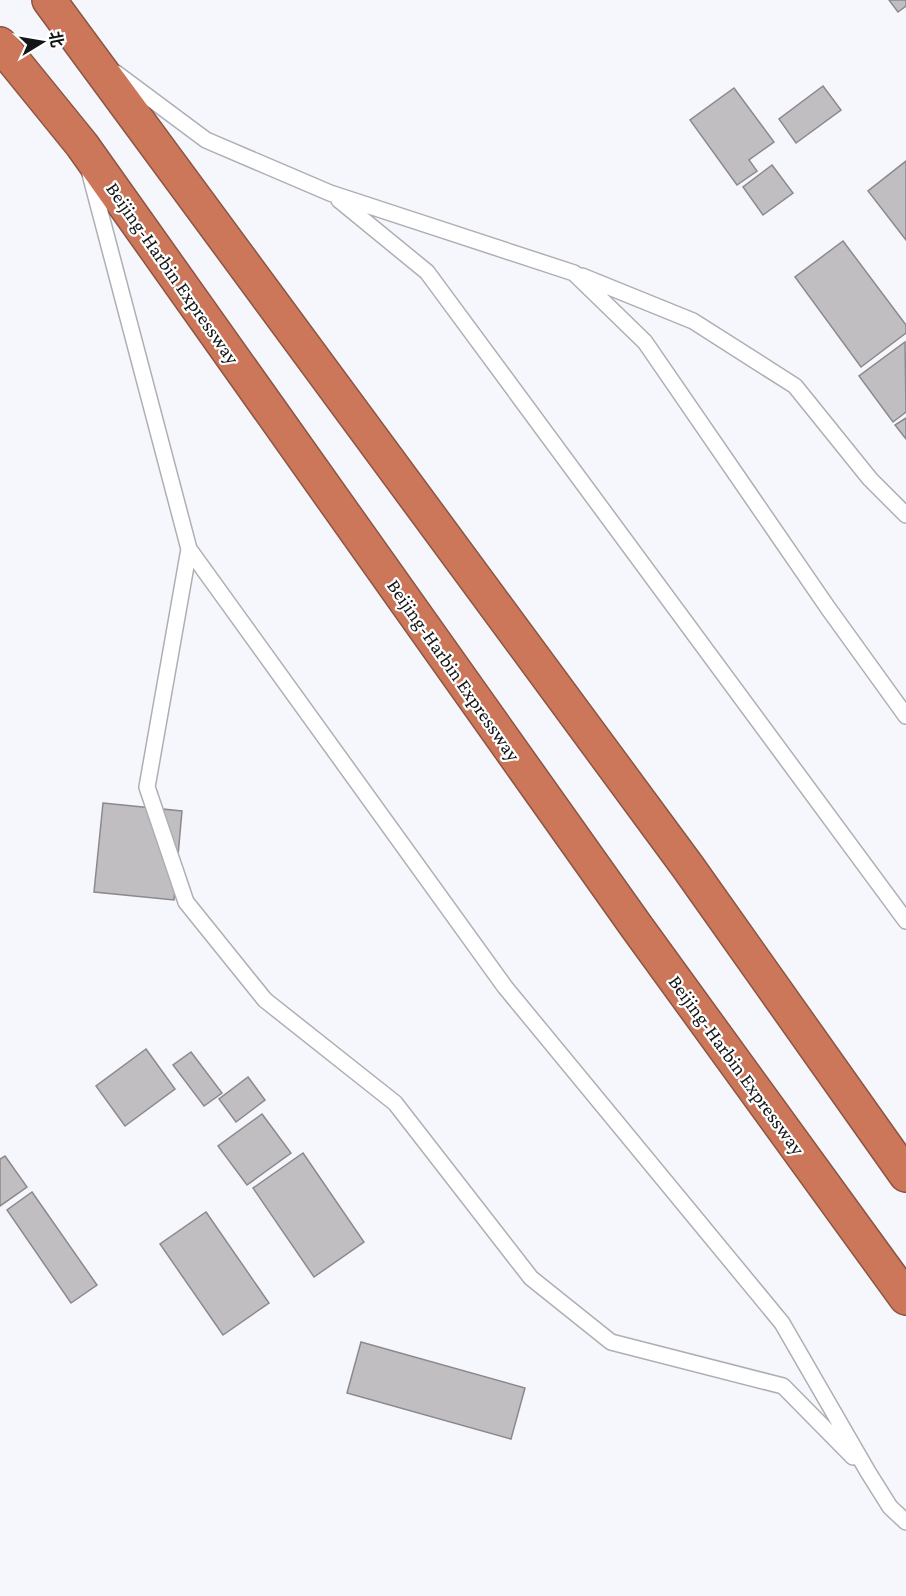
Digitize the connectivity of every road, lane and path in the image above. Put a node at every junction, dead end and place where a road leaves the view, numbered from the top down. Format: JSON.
{"nodes":[{"id":1,"x":49,"y":0,"type":"edge"},
{"id":2,"x":0,"y":44,"type":"edge"},
{"id":3,"x":88,"y":52,"type":"junction"},
{"id":4,"x":82,"y":145,"type":"junction"},
{"id":5,"x":330,"y":193,"type":"junction"},
{"id":6,"x":574,"y":273,"type":"junction"},
{"id":7,"x":906,"y":515,"type":"edge"},
{"id":8,"x":189,"y":549,"type":"junction"},
{"id":9,"x":906,"y":716,"type":"edge"},
{"id":10,"x":906,"y":921,"type":"edge"},
{"id":11,"x":906,"y":1175,"type":"edge"},
{"id":12,"x":906,"y":1298,"type":"edge"},
{"id":13,"x":868,"y":1472,"type":"junction"},
{"id":14,"x":906,"y":1522,"type":"edge"}],
"edges":[{"from":1,"to":3,"type":"highway"},
{"from":2,"to":4,"type":"highway","name":"Beijing-Harbin Expressway"},
{"from":3,"to":5,"type":"lane"},
{"from":3,"to":11,"type":"highway"},
{"from":4,"to":8,"type":"lane"},
{"from":4,"to":12,"type":"highway","name":"Beijing-Harbin Expressway"},
{"from":5,"to":6,"type":"lane"},
{"from":5,"to":10,"type":"lane"},
{"from":6,"to":7,"type":"lane"},
{"from":6,"to":9,"type":"lane"},
{"from":8,"to":13,"type":"lane"},
{"from":8,"to":13,"type":"lane"},
{"from":13,"to":14,"type":"lane"}]}
